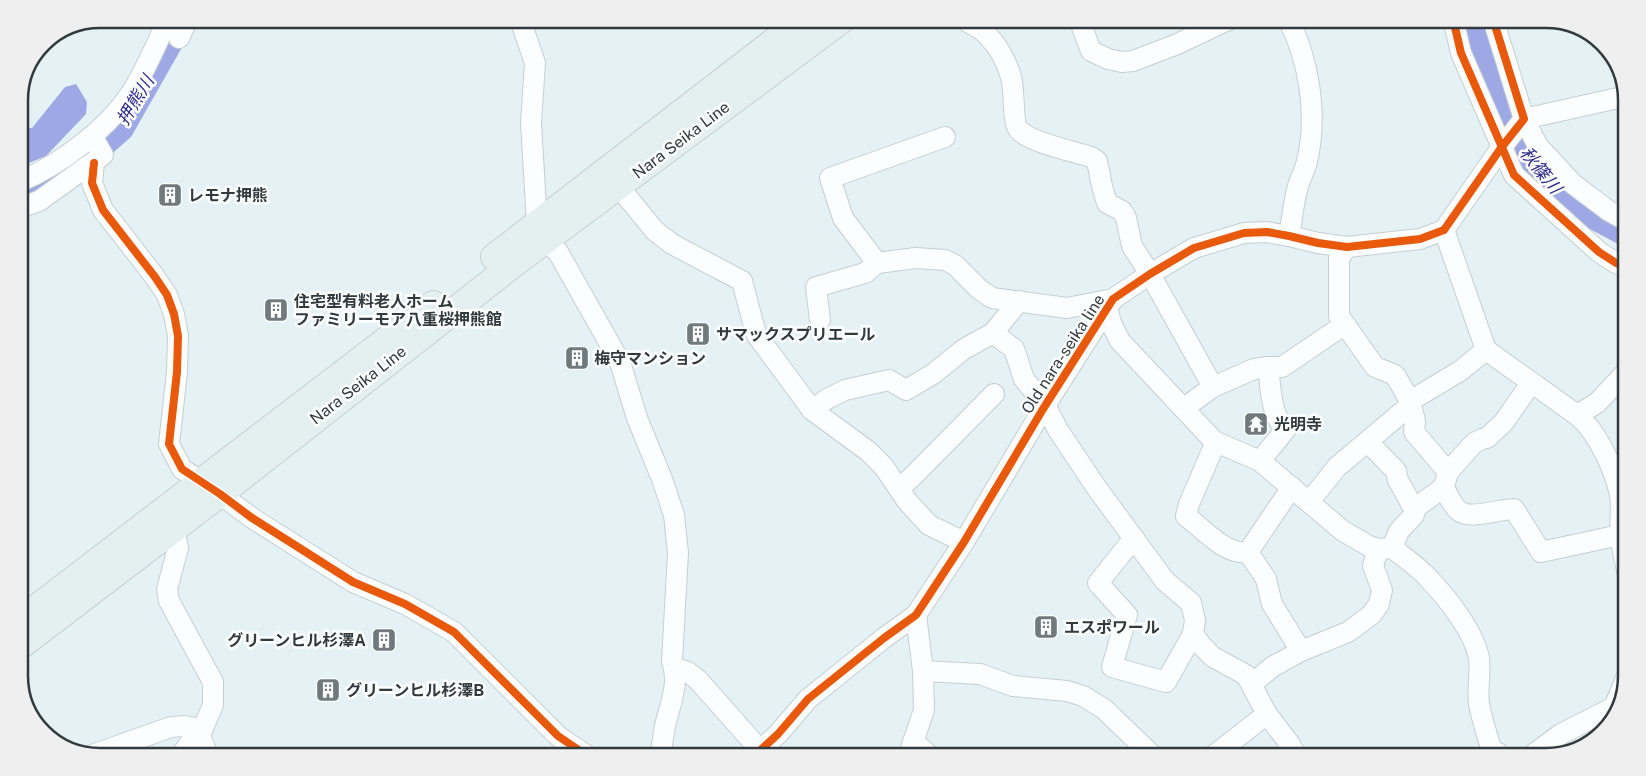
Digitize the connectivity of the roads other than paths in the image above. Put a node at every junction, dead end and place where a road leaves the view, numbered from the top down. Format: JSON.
{"nodes":[{"id":1,"x":164,"y":28,"type":"edge"},
{"id":2,"x":184,"y":28,"type":"edge"},
{"id":3,"x":523,"y":28,"type":"edge"},
{"id":4,"x":792,"y":28,"type":"edge"},
{"id":5,"x":831,"y":28,"type":"edge"},
{"id":6,"x":987,"y":28,"type":"edge"},
{"id":7,"x":1082,"y":28,"type":"edge"},
{"id":8,"x":1212,"y":28,"type":"edge"},
{"id":9,"x":1292,"y":28,"type":"edge"},
{"id":10,"x":1455,"y":28,"type":"edge"},
{"id":11,"x":1496,"y":28,"type":"edge"},
{"id":12,"x":179,"y":38,"type":"dead end"},
{"id":13,"x":1618,"y":98,"type":"edge"},
{"id":14,"x":1524,"y":119,"type":"junction"},
{"id":15,"x":945,"y":137,"type":"dead end"},
{"id":16,"x":1501,"y":148,"type":"junction"},
{"id":17,"x":95,"y":150,"type":"junction"},
{"id":18,"x":28,"y":178,"type":"edge"},
{"id":19,"x":619,"y":187,"type":"junction"},
{"id":20,"x":28,"y":204,"type":"edge"},
{"id":21,"x":1618,"y":216,"type":"edge"},
{"id":22,"x":1444,"y":230,"type":"junction"},
{"id":23,"x":541,"y":232,"type":"junction"},
{"id":24,"x":1289,"y":236,"type":"junction"},
{"id":25,"x":1347,"y":246,"type":"junction"},
{"id":26,"x":876,"y":263,"type":"junction"},
{"id":27,"x":1618,"y":263,"type":"edge"},
{"id":28,"x":1150,"y":274,"type":"junction"},
{"id":29,"x":1018,"y":301,"type":"junction"},
{"id":30,"x":1110,"y":303,"type":"junction"},
{"id":31,"x":820,"y":320,"type":"dead end"},
{"id":32,"x":1344,"y":324,"type":"junction"},
{"id":33,"x":993,"y":333,"type":"junction"},
{"id":34,"x":1486,"y":350,"type":"junction"},
{"id":35,"x":1268,"y":367,"type":"junction"},
{"id":36,"x":1618,"y":381,"type":"edge"},
{"id":37,"x":1531,"y":383,"type":"junction"},
{"id":38,"x":1213,"y":387,"type":"junction"},
{"id":39,"x":994,"y":394,"type":"dead end"},
{"id":40,"x":1410,"y":401,"type":"junction"},
{"id":41,"x":1046,"y":405,"type":"junction"},
{"id":42,"x":1184,"y":408,"type":"junction"},
{"id":43,"x":812,"y":410,"type":"junction"},
{"id":44,"x":1577,"y":415,"type":"junction"},
{"id":45,"x":1214,"y":441,"type":"junction"},
{"id":46,"x":1368,"y":442,"type":"junction"},
{"id":47,"x":1260,"y":461,"type":"junction"},
{"id":48,"x":1446,"y":480,"type":"junction"},
{"id":49,"x":1292,"y":487,"type":"junction"},
{"id":50,"x":211,"y":488,"type":"junction"},
{"id":51,"x":899,"y":489,"type":"junction"},
{"id":52,"x":1618,"y":489,"type":"edge"},
{"id":53,"x":1309,"y":502,"type":"junction"},
{"id":54,"x":1414,"y":509,"type":"junction"},
{"id":55,"x":174,"y":528,"type":"junction"},
{"id":56,"x":1618,"y":535,"type":"edge"},
{"id":57,"x":1134,"y":538,"type":"junction"},
{"id":58,"x":964,"y":542,"type":"junction"},
{"id":59,"x":1385,"y":548,"type":"junction"},
{"id":60,"x":1248,"y":552,"type":"junction"},
{"id":61,"x":28,"y":615,"type":"edge"},
{"id":62,"x":916,"y":615,"type":"junction"},
{"id":63,"x":1193,"y":634,"type":"junction"},
{"id":64,"x":28,"y":639,"type":"edge"},
{"id":65,"x":1301,"y":651,"type":"junction"},
{"id":66,"x":675,"y":668,"type":"junction"},
{"id":67,"x":923,"y":671,"type":"junction"},
{"id":68,"x":1252,"y":684,"type":"junction"},
{"id":69,"x":1610,"y":709,"type":"edge"},
{"id":70,"x":1267,"y":714,"type":"junction"},
{"id":71,"x":201,"y":732,"type":"junction"},
{"id":72,"x":114,"y":748,"type":"edge"},
{"id":73,"x":186,"y":748,"type":"edge"},
{"id":74,"x":205,"y":748,"type":"edge"},
{"id":75,"x":576,"y":748,"type":"edge"},
{"id":76,"x":662,"y":748,"type":"edge"},
{"id":77,"x":751,"y":748,"type":"edge"},
{"id":78,"x":763,"y":748,"type":"edge"},
{"id":79,"x":911,"y":748,"type":"edge"},
{"id":80,"x":1145,"y":748,"type":"edge"},
{"id":81,"x":1224,"y":748,"type":"edge"},
{"id":82,"x":1292,"y":748,"type":"edge"},
{"id":83,"x":1491,"y":748,"type":"edge"},
{"id":84,"x":1541,"y":748,"type":"edge"}],
"edges":[{"from":1,"to":17,"type":"street"},
{"from":2,"to":12,"type":"street"},
{"from":3,"to":23,"type":"street"},
{"from":4,"to":23,"type":"main road","name":"Nara Seika Line"},
{"from":5,"to":19,"type":"main road","name":"Nara Seika Line"},
{"from":6,"to":28,"type":"street"},
{"from":7,"to":8,"type":"street"},
{"from":9,"to":24,"type":"street"},
{"from":10,"to":16,"type":"street"},
{"from":11,"to":14,"type":"street"},
{"from":13,"to":14,"type":"street"},
{"from":14,"to":16,"type":"street"},
{"from":14,"to":21,"type":"street"},
{"from":15,"to":26,"type":"street"},
{"from":16,"to":22,"type":"street"},
{"from":16,"to":27,"type":"street"},
{"from":17,"to":18,"type":"street"},
{"from":17,"to":20,"type":"street"},
{"from":17,"to":50,"type":"street"},
{"from":19,"to":23,"type":"main road","name":"Nara Seika Line"},
{"from":19,"to":43,"type":"street"},
{"from":22,"to":25,"type":"street","name":"Old nara-seika line"},
{"from":22,"to":34,"type":"street"},
{"from":23,"to":50,"type":"main road","name":"Nara Seika Line"},
{"from":23,"to":66,"type":"street"},
{"from":24,"to":25,"type":"street","name":"Old nara-seika line"},
{"from":24,"to":28,"type":"street","name":"Old nara-seika line"},
{"from":25,"to":32,"type":"street"},
{"from":26,"to":29,"type":"street"},
{"from":26,"to":31,"type":"street"},
{"from":28,"to":30,"type":"street","name":"Old nara-seika line"},
{"from":28,"to":38,"type":"street"},
{"from":29,"to":30,"type":"street"},
{"from":29,"to":33,"type":"street"},
{"from":30,"to":41,"type":"street","name":"Old nara-seika line"},
{"from":30,"to":42,"type":"street"},
{"from":32,"to":35,"type":"street"},
{"from":32,"to":40,"type":"street"},
{"from":33,"to":41,"type":"street"},
{"from":33,"to":43,"type":"street"},
{"from":34,"to":37,"type":"street"},
{"from":34,"to":40,"type":"street"},
{"from":35,"to":38,"type":"street"},
{"from":35,"to":47,"type":"street"},
{"from":36,"to":44,"type":"street"},
{"from":37,"to":44,"type":"street"},
{"from":37,"to":48,"type":"street"},
{"from":38,"to":42,"type":"street"},
{"from":39,"to":51,"type":"street"},
{"from":40,"to":46,"type":"street"},
{"from":40,"to":48,"type":"street"},
{"from":41,"to":57,"type":"street"},
{"from":41,"to":58,"type":"street","name":"Old nara-seika line"},
{"from":42,"to":45,"type":"street"},
{"from":43,"to":51,"type":"street"},
{"from":44,"to":52,"type":"street"},
{"from":45,"to":47,"type":"street"},
{"from":45,"to":60,"type":"street"},
{"from":46,"to":53,"type":"street"},
{"from":46,"to":54,"type":"street"},
{"from":47,"to":49,"type":"street"},
{"from":48,"to":54,"type":"street"},
{"from":48,"to":56,"type":"street"},
{"from":49,"to":53,"type":"street"},
{"from":49,"to":60,"type":"street"},
{"from":50,"to":55,"type":"main road","name":"Nara Seika Line"},
{"from":50,"to":61,"type":"main road","name":"Nara Seika Line"},
{"from":50,"to":75,"type":"street"},
{"from":51,"to":58,"type":"street"},
{"from":53,"to":59,"type":"street"},
{"from":54,"to":59,"type":"street"},
{"from":55,"to":64,"type":"main road","name":"Nara Seika Line"},
{"from":55,"to":71,"type":"street"},
{"from":57,"to":63,"type":"street"},
{"from":57,"to":63,"type":"street"},
{"from":58,"to":62,"type":"street","name":"Old nara-seika line"},
{"from":59,"to":65,"type":"street"},
{"from":59,"to":83,"type":"street"},
{"from":60,"to":65,"type":"street"},
{"from":62,"to":67,"type":"street"},
{"from":62,"to":78,"type":"street","name":"Old nara-seika line"},
{"from":63,"to":68,"type":"street"},
{"from":65,"to":68,"type":"street"},
{"from":66,"to":76,"type":"street"},
{"from":66,"to":77,"type":"street"},
{"from":67,"to":79,"type":"street"},
{"from":67,"to":80,"type":"street"},
{"from":68,"to":70,"type":"street"},
{"from":69,"to":84,"type":"street"},
{"from":70,"to":81,"type":"street"},
{"from":70,"to":82,"type":"street"},
{"from":71,"to":72,"type":"street"},
{"from":71,"to":73,"type":"street"},
{"from":71,"to":74,"type":"street"}]}
